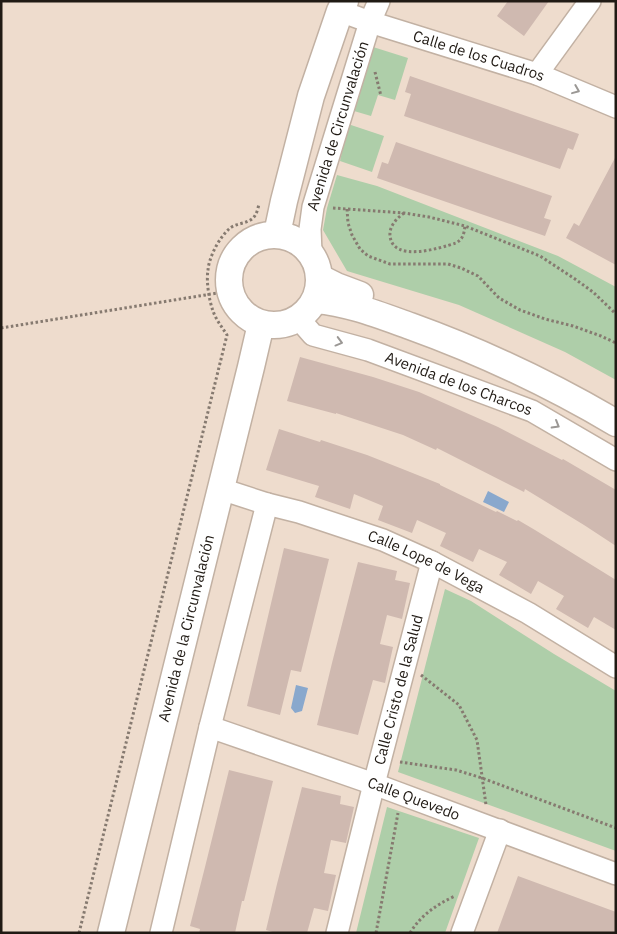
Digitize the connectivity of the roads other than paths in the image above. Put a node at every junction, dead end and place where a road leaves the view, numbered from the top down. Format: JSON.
{"nodes":[{"id":1,"x":380,"y":1,"type":"edge"},
{"id":2,"x":590,"y":1,"type":"edge"},
{"id":3,"x":343,"y":6,"type":"edge"},
{"id":4,"x":370,"y":22,"type":"junction"},
{"id":5,"x":537,"y":74,"type":"junction"},
{"id":6,"x":616,"y":106,"type":"edge"},
{"id":7,"x":277,"y":234,"type":"junction"},
{"id":8,"x":311,"y":253,"type":"junction"},
{"id":9,"x":312,"y":299,"type":"junction"},
{"id":10,"x":261,"y":324,"type":"junction"},
{"id":11,"x":616,"y":405,"type":"edge"},
{"id":12,"x":616,"y":423,"type":"edge"},
{"id":13,"x":616,"y":460,"type":"edge"},
{"id":14,"x":221,"y":489,"type":"junction"},
{"id":15,"x":266,"y":504,"type":"junction"},
{"id":16,"x":432,"y":562,"type":"junction"},
{"id":17,"x":616,"y":667,"type":"edge"},
{"id":18,"x":210,"y":727,"type":"junction"},
{"id":19,"x":374,"y":784,"type":"junction"},
{"id":20,"x":500,"y":830,"type":"junction"},
{"id":21,"x":616,"y":874,"type":"edge"},
{"id":22,"x":111,"y":933,"type":"edge"},
{"id":23,"x":161,"y":933,"type":"edge"},
{"id":24,"x":337,"y":933,"type":"edge"},
{"id":25,"x":462,"y":933,"type":"edge"}],
"edges":[{"from":1,"to":4,"type":"street","name":"Avenida de Circunvalación"},
{"from":2,"to":5,"type":"street"},
{"from":3,"to":4,"type":"street","name":"Calle de los Cuadros"},
{"from":3,"to":7,"type":"street","name":"Avenida de Circunvalación"},
{"from":4,"to":5,"type":"street","name":"Calle de los Cuadros"},
{"from":4,"to":8,"type":"street","name":"Avenida de Circunvalación"},
{"from":5,"to":6,"type":"street","name":"Calle de los Cuadros","one_way":true},
{"from":7,"to":8,"type":"street"},
{"from":7,"to":10,"type":"street"},
{"from":8,"to":9,"type":"street"},
{"from":9,"to":10,"type":"street"},
{"from":9,"to":11,"type":"street"},
{"from":9,"to":12,"type":"street","name":"Avenida de los Charcos"},
{"from":9,"to":13,"type":"street","name":"Avenida de los Charcos","one_way":true},
{"from":10,"to":14,"type":"street","name":"Avenida de la Circunvalación"},
{"from":14,"to":15,"type":"street","name":"Calle Lope de Vega"},
{"from":14,"to":22,"type":"street","name":"Avenida de la Circunvalación"},
{"from":15,"to":16,"type":"street","name":"Calle Lope de Vega"},
{"from":15,"to":18,"type":"street"},
{"from":16,"to":17,"type":"street","name":"Calle Lope de Vega"},
{"from":16,"to":19,"type":"street","name":"Calle Cristo de la Salud"},
{"from":18,"to":19,"type":"street","name":"Calle Quevedo"},
{"from":18,"to":23,"type":"street"},
{"from":19,"to":20,"type":"street","name":"Calle Quevedo"},
{"from":19,"to":24,"type":"street","name":"Calle Cristo de la Salud"},
{"from":20,"to":21,"type":"street","name":"Calle Quevedo"},
{"from":20,"to":25,"type":"street"}]}
